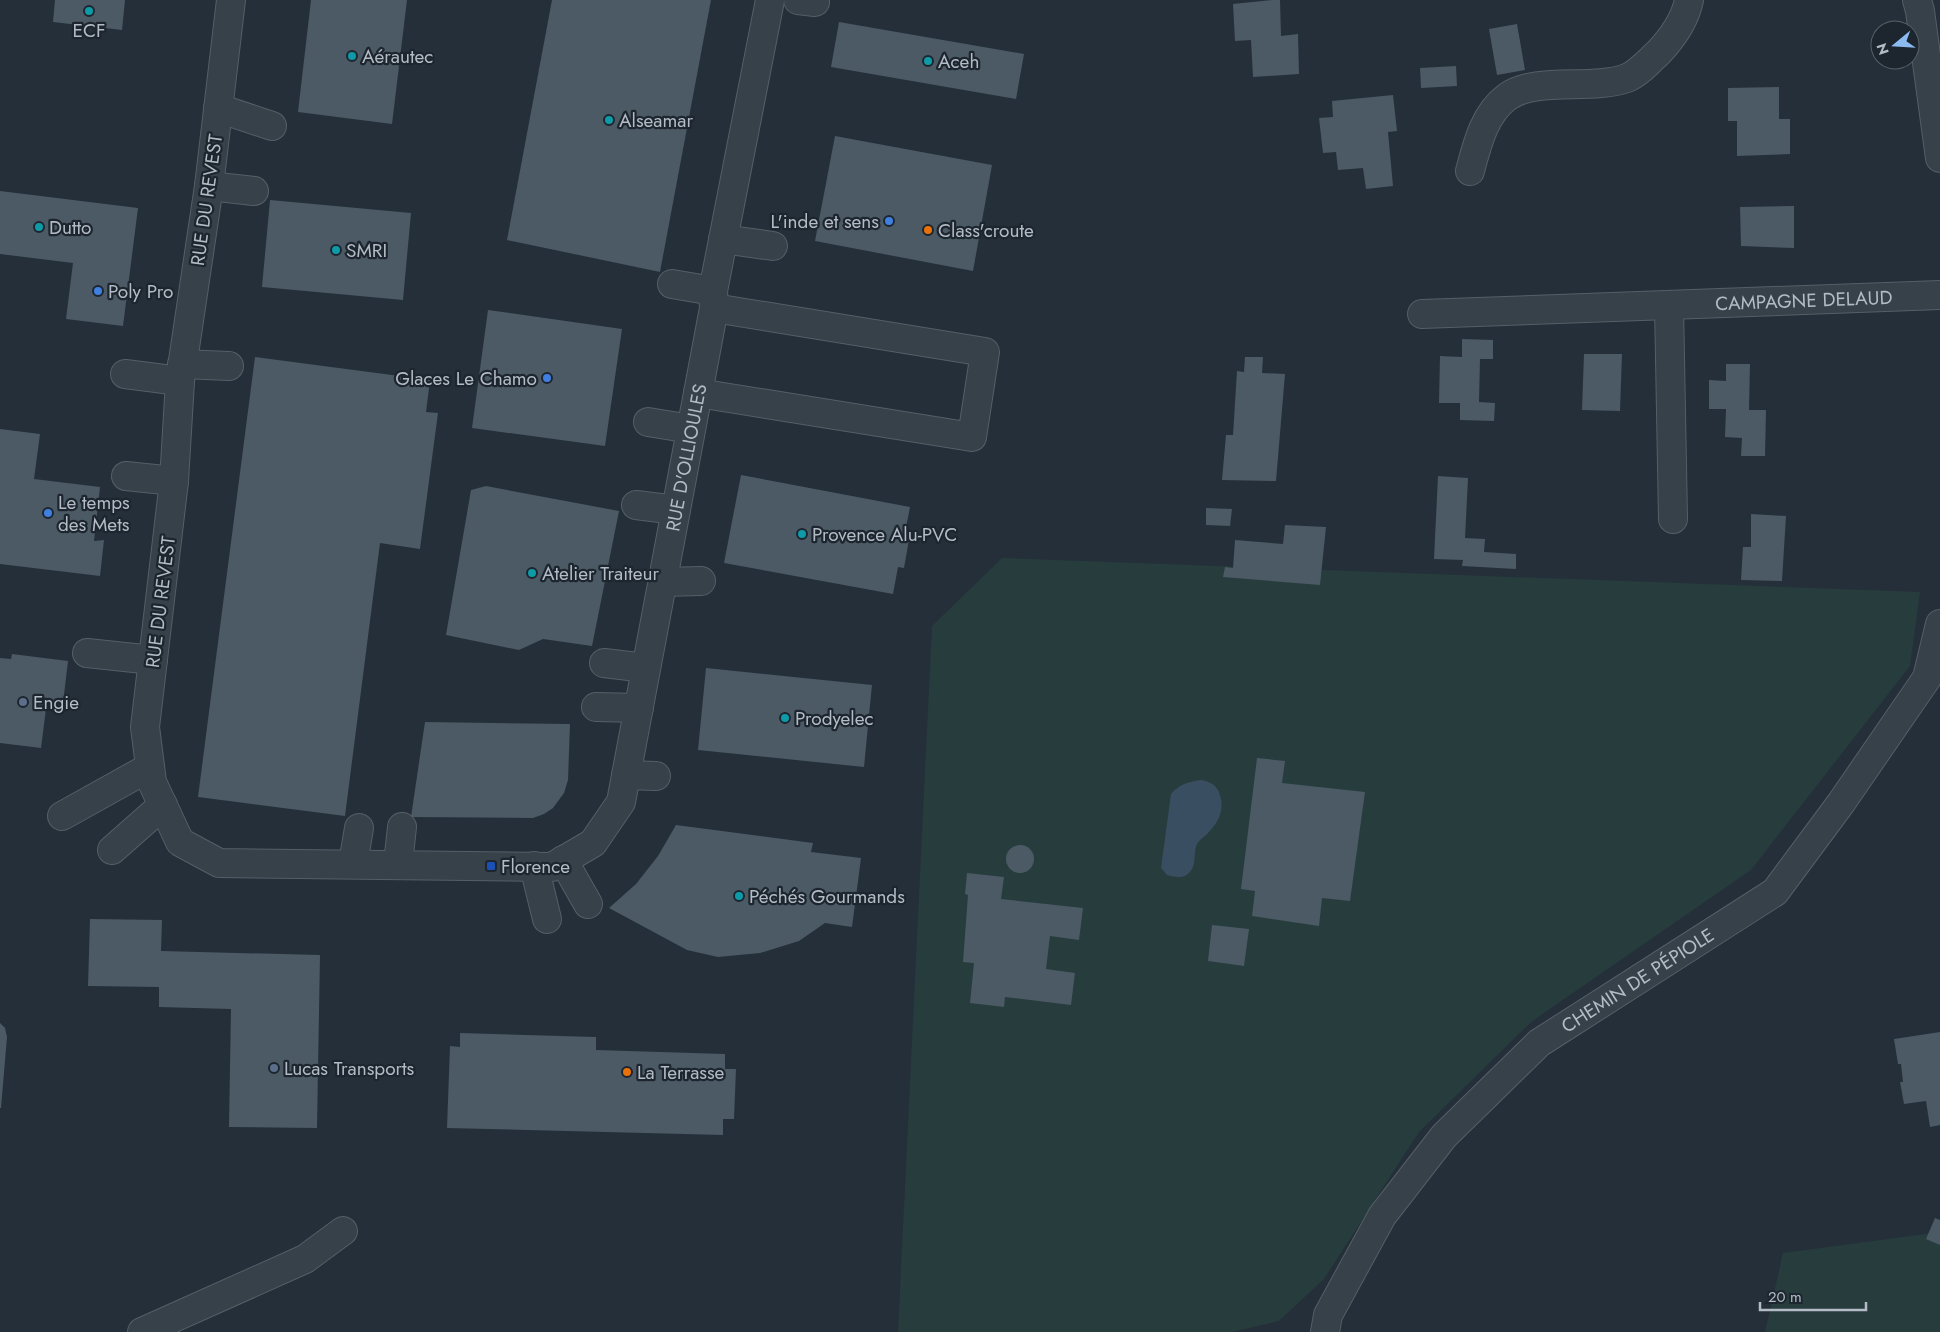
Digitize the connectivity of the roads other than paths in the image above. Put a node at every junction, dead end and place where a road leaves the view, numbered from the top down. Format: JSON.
{"nodes":[{"id":1,"x":231,"y":0,"type":"edge"},
{"id":2,"x":770,"y":0,"type":"edge"},
{"id":3,"x":1689,"y":0,"type":"edge"},
{"id":4,"x":1917,"y":0,"type":"edge"},
{"id":5,"x":218,"y":108,"type":"junction"},
{"id":6,"x":272,"y":126,"type":"dead end"},
{"id":7,"x":1940,"y":158,"type":"edge"},
{"id":8,"x":1470,"y":171,"type":"dead end"},
{"id":9,"x":209,"y":186,"type":"junction"},
{"id":10,"x":254,"y":191,"type":"dead end"},
{"id":11,"x":723,"y":239,"type":"junction"},
{"id":12,"x":773,"y":246,"type":"dead end"},
{"id":13,"x":672,"y":284,"type":"dead end"},
{"id":14,"x":1940,"y":295,"type":"edge"},
{"id":15,"x":713,"y":299,"type":"junction"},
{"id":16,"x":1669,"y":304,"type":"junction"},
{"id":17,"x":1422,"y":314,"type":"dead end"},
{"id":18,"x":229,"y":366,"type":"dead end"},
{"id":19,"x":181,"y":372,"type":"junction"},
{"id":20,"x":125,"y":374,"type":"dead end"},
{"id":21,"x":698,"y":393,"type":"junction"},
{"id":22,"x":648,"y":422,"type":"dead end"},
{"id":23,"x":691,"y":429,"type":"junction"},
{"id":24,"x":126,"y":476,"type":"dead end"},
{"id":25,"x":174,"y":481,"type":"junction"},
{"id":26,"x":636,"y":505,"type":"dead end"},
{"id":27,"x":676,"y":510,"type":"junction"},
{"id":28,"x":1673,"y":518,"type":"dead end"},
{"id":29,"x":700,"y":581,"type":"dead end"},
{"id":30,"x":662,"y":582,"type":"junction"},
{"id":31,"x":1940,"y":624,"type":"edge"},
{"id":32,"x":87,"y":653,"type":"dead end"},
{"id":33,"x":153,"y":660,"type":"junction"},
{"id":34,"x":604,"y":663,"type":"dead end"},
{"id":35,"x":646,"y":668,"type":"junction"},
{"id":36,"x":596,"y":707,"type":"dead end"},
{"id":37,"x":638,"y":708,"type":"junction"},
{"id":38,"x":150,"y":767,"type":"junction"},
{"id":39,"x":626,"y":774,"type":"junction"},
{"id":40,"x":656,"y":776,"type":"dead end"},
{"id":41,"x":163,"y":804,"type":"junction"},
{"id":42,"x":62,"y":816,"type":"dead end"},
{"id":43,"x":402,"y":827,"type":"dead end"},
{"id":44,"x":359,"y":828,"type":"dead end"},
{"id":45,"x":112,"y":850,"type":"dead end"},
{"id":46,"x":563,"y":860,"type":"junction"},
{"id":47,"x":353,"y":864,"type":"junction"},
{"id":48,"x":398,"y":864,"type":"junction"},
{"id":49,"x":534,"y":866,"type":"junction"},
{"id":50,"x":588,"y":904,"type":"dead end"},
{"id":51,"x":547,"y":919,"type":"dead end"},
{"id":52,"x":343,"y":1231,"type":"dead end"},
{"id":53,"x":142,"y":1332,"type":"edge"},
{"id":54,"x":1326,"y":1332,"type":"edge"}],
"edges":[{"from":1,"to":5,"type":"street","name":"RUE DU REVEST"},
{"from":2,"to":11,"type":"street","name":"RUE D'OLLIOULES"},
{"from":3,"to":8,"type":"street"},
{"from":4,"to":7,"type":"street"},
{"from":5,"to":6,"type":"street"},
{"from":5,"to":9,"type":"street","name":"RUE DU REVEST"},
{"from":9,"to":10,"type":"street"},
{"from":9,"to":19,"type":"street","name":"RUE DU REVEST"},
{"from":11,"to":12,"type":"street"},
{"from":11,"to":15,"type":"street","name":"RUE D'OLLIOULES"},
{"from":13,"to":15,"type":"street"},
{"from":14,"to":16,"type":"street","name":"CAMPAGNE DELAUD"},
{"from":15,"to":21,"type":"street","name":"RUE D'OLLIOULES"},
{"from":15,"to":21,"type":"street"},
{"from":16,"to":17,"type":"street","name":"CAMPAGNE DELAUD"},
{"from":16,"to":28,"type":"street"},
{"from":18,"to":19,"type":"street"},
{"from":19,"to":20,"type":"street"},
{"from":19,"to":25,"type":"street","name":"RUE DU REVEST"},
{"from":21,"to":23,"type":"street","name":"RUE D'OLLIOULES"},
{"from":22,"to":23,"type":"street"},
{"from":23,"to":27,"type":"street","name":"RUE D'OLLIOULES"},
{"from":24,"to":25,"type":"street"},
{"from":25,"to":33,"type":"street","name":"RUE DU REVEST"},
{"from":26,"to":27,"type":"street"},
{"from":27,"to":30,"type":"street","name":"RUE D'OLLIOULES"},
{"from":29,"to":30,"type":"street"},
{"from":30,"to":35,"type":"street","name":"RUE D'OLLIOULES"},
{"from":31,"to":54,"type":"street","name":"CHEMIN DE PÉPIOLE"},
{"from":32,"to":33,"type":"street"},
{"from":33,"to":38,"type":"street","name":"RUE DU REVEST"},
{"from":34,"to":35,"type":"street"},
{"from":35,"to":37,"type":"street","name":"RUE D'OLLIOULES"},
{"from":36,"to":37,"type":"street"},
{"from":37,"to":39,"type":"street","name":"RUE D'OLLIOULES"},
{"from":38,"to":41,"type":"street","name":"RUE DU REVEST"},
{"from":38,"to":42,"type":"street"},
{"from":39,"to":40,"type":"street"},
{"from":39,"to":46,"type":"street","name":"RUE D'OLLIOULES"},
{"from":41,"to":45,"type":"street"},
{"from":41,"to":47,"type":"street","name":"RUE DU REVEST"},
{"from":43,"to":48,"type":"street"},
{"from":44,"to":47,"type":"street"},
{"from":46,"to":49,"type":"street","name":"RUE D'OLLIOULES"},
{"from":46,"to":50,"type":"street"},
{"from":47,"to":48,"type":"street","name":"RUE DU REVEST"},
{"from":48,"to":49,"type":"street","name":"RUE DU REVEST"},
{"from":49,"to":51,"type":"street"},
{"from":52,"to":53,"type":"street"}]}
